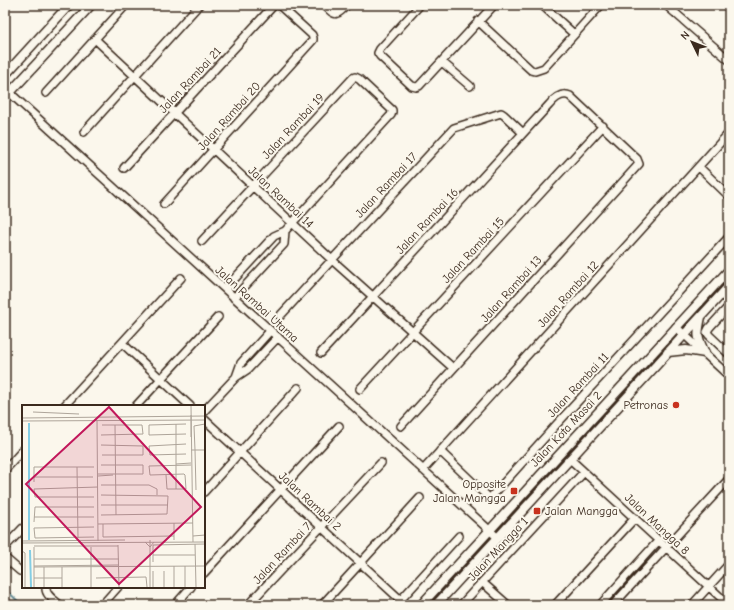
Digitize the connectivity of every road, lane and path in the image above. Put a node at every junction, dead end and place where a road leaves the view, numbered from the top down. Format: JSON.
{"nodes":[{"id":1,"x":69,"y":5,"type":"edge"},
{"id":2,"x":91,"y":5,"type":"edge"},
{"id":3,"x":126,"y":5,"type":"edge"},
{"id":4,"x":200,"y":5,"type":"edge"},
{"id":5,"x":324,"y":5,"type":"edge"},
{"id":6,"x":347,"y":5,"type":"edge"},
{"id":7,"x":420,"y":5,"type":"edge"},
{"id":8,"x":494,"y":5,"type":"edge"},
{"id":9,"x":542,"y":5,"type":"edge"},
{"id":10,"x":601,"y":5,"type":"edge"},
{"id":11,"x":666,"y":5,"type":"edge"},
{"id":12,"x":275,"y":6,"type":"edge"},
{"id":13,"x":478,"y":21,"type":"junction"},
{"id":14,"x":574,"y":34,"type":"junction"},
{"id":15,"x":95,"y":39,"type":"junction"},
{"id":16,"x":729,"y":60,"type":"edge"},
{"id":17,"x":442,"y":62,"type":"junction"},
{"id":18,"x":5,"y":74,"type":"edge"},
{"id":19,"x":135,"y":76,"type":"junction"},
{"id":20,"x":470,"y":86,"type":"dead end"},
{"id":21,"x":46,"y":93,"type":"dead end"},
{"id":22,"x":7,"y":96,"type":"edge"},
{"id":23,"x":174,"y":113,"type":"junction"},
{"id":24,"x":603,"y":126,"type":"junction"},
{"id":25,"x":84,"y":132,"type":"dead end"},
{"id":26,"x":523,"y":132,"type":"junction"},
{"id":27,"x":729,"y":133,"type":"edge"},
{"id":28,"x":214,"y":149,"type":"junction"},
{"id":29,"x":699,"y":167,"type":"junction"},
{"id":30,"x":124,"y":168,"type":"dead end"},
{"id":31,"x":253,"y":186,"type":"junction"},
{"id":32,"x":729,"y":196,"type":"edge"},
{"id":33,"x":164,"y":204,"type":"dead end"},
{"id":34,"x":293,"y":223,"type":"junction"},
{"id":35,"x":285,"y":231,"type":"junction"},
{"id":36,"x":729,"y":237,"type":"edge"},
{"id":37,"x":202,"y":241,"type":"dead end"},
{"id":38,"x":260,"y":251,"type":"junction"},
{"id":39,"x":270,"y":259,"type":"junction"},
{"id":40,"x":332,"y":260,"type":"junction"},
{"id":41,"x":729,"y":270,"type":"edge"},
{"id":42,"x":182,"y":278,"type":"dead end"},
{"id":43,"x":729,"y":286,"type":"edge"},
{"id":44,"x":225,"y":289,"type":"junction"},
{"id":45,"x":373,"y":296,"type":"junction"},
{"id":46,"x":234,"y":298,"type":"junction"},
{"id":47,"x":729,"y":306,"type":"edge"},
{"id":48,"x":280,"y":316,"type":"dead end"},
{"id":49,"x":701,"y":316,"type":"junction"},
{"id":50,"x":218,"y":317,"type":"dead end"},
{"id":51,"x":676,"y":327,"type":"junction"},
{"id":52,"x":270,"y":330,"type":"junction"},
{"id":53,"x":413,"y":332,"type":"junction"},
{"id":54,"x":684,"y":334,"type":"junction"},
{"id":55,"x":278,"y":337,"type":"junction"},
{"id":56,"x":122,"y":343,"type":"junction"},
{"id":57,"x":321,"y":352,"type":"dead end"},
{"id":58,"x":668,"y":352,"type":"junction"},
{"id":59,"x":705,"y":353,"type":"junction"},
{"id":60,"x":729,"y":354,"type":"edge"},
{"id":61,"x":453,"y":368,"type":"junction"},
{"id":62,"x":729,"y":376,"type":"edge"},
{"id":63,"x":236,"y":377,"type":"junction"},
{"id":64,"x":161,"y":379,"type":"junction"},
{"id":65,"x":298,"y":388,"type":"dead end"},
{"id":66,"x":360,"y":389,"type":"dead end"},
{"id":67,"x":65,"y":405,"type":"edge"},
{"id":68,"x":137,"y":405,"type":"edge"},
{"id":69,"x":189,"y":405,"type":"edge"},
{"id":70,"x":205,"y":410,"type":"edge"},
{"id":71,"x":205,"y":420,"type":"edge"},
{"id":72,"x":339,"y":426,"type":"dead end"},
{"id":73,"x":401,"y":426,"type":"dead end"},
{"id":74,"x":22,"y":451,"type":"edge"},
{"id":75,"x":440,"y":451,"type":"junction"},
{"id":76,"x":240,"y":452,"type":"junction"},
{"id":77,"x":570,"y":459,"type":"junction"},
{"id":78,"x":381,"y":463,"type":"dead end"},
{"id":79,"x":5,"y":470,"type":"edge"},
{"id":80,"x":423,"y":470,"type":"junction"},
{"id":81,"x":584,"y":472,"type":"junction"},
{"id":82,"x":729,"y":479,"type":"edge"},
{"id":83,"x":281,"y":490,"type":"junction"},
{"id":84,"x":205,"y":491,"type":"edge"},
{"id":85,"x":420,"y":498,"type":"dead end"},
{"id":86,"x":635,"y":518,"type":"junction"},
{"id":87,"x":321,"y":527,"type":"junction"},
{"id":88,"x":22,"y":529,"type":"edge"},
{"id":89,"x":489,"y":530,"type":"junction"},
{"id":90,"x":459,"y":536,"type":"dead end"},
{"id":91,"x":498,"y":538,"type":"junction"},
{"id":92,"x":659,"y":540,"type":"junction"},
{"id":93,"x":5,"y":547,"type":"edge"},
{"id":94,"x":666,"y":547,"type":"junction"},
{"id":95,"x":5,"y":558,"type":"edge"},
{"id":96,"x":360,"y":563,"type":"junction"},
{"id":97,"x":729,"y":564,"type":"edge"},
{"id":98,"x":20,"y":571,"type":"dead end"},
{"id":99,"x":205,"y":572,"type":"edge"},
{"id":100,"x":482,"y":582,"type":"junction"},
{"id":101,"x":709,"y":586,"type":"junction"},
{"id":102,"x":117,"y":588,"type":"edge"},
{"id":103,"x":190,"y":588,"type":"edge"},
{"id":104,"x":47,"y":590,"type":"edge"},
{"id":105,"x":400,"y":603,"type":"edge"},
{"id":106,"x":60,"y":605,"type":"edge"},
{"id":107,"x":102,"y":605,"type":"edge"},
{"id":108,"x":175,"y":605,"type":"edge"},
{"id":109,"x":248,"y":605,"type":"edge"},
{"id":110,"x":322,"y":605,"type":"edge"},
{"id":111,"x":421,"y":605,"type":"edge"},
{"id":112,"x":436,"y":605,"type":"edge"},
{"id":113,"x":461,"y":605,"type":"edge"},
{"id":114,"x":508,"y":605,"type":"edge"},
{"id":115,"x":555,"y":605,"type":"edge"},
{"id":116,"x":600,"y":605,"type":"edge"},
{"id":117,"x":613,"y":605,"type":"edge"},
{"id":118,"x":692,"y":605,"type":"edge"},
{"id":119,"x":729,"y":605,"type":"edge"}],
"edges":[{"from":1,"to":18,"type":"main road"},
{"from":2,"to":22,"type":"main road"},
{"from":3,"to":15,"type":"street"},
{"from":4,"to":19,"type":"street"},
{"from":5,"to":6,"type":"street"},
{"from":7,"to":17,"type":"street"},
{"from":8,"to":13,"type":"street"},
{"from":9,"to":14,"type":"street"},
{"from":10,"to":14,"type":"street"},
{"from":11,"to":16,"type":"street"},
{"from":12,"to":23,"type":"street","name":"Jalan Rambai 21"},
{"from":12,"to":28,"type":"street","name":"Jalan Rambai 20"},
{"from":13,"to":14,"type":"street"},
{"from":13,"to":17,"type":"street"},
{"from":15,"to":19,"type":"street","name":"Jalan Rambai 14"},
{"from":15,"to":21,"type":"street"},
{"from":17,"to":20,"type":"street"},
{"from":19,"to":23,"type":"street","name":"Jalan Rambai 14"},
{"from":19,"to":25,"type":"street"},
{"from":22,"to":44,"type":"street","name":"Jalan Rambai Utama"},
{"from":23,"to":28,"type":"street","name":"Jalan Rambai 14"},
{"from":23,"to":30,"type":"street","name":"Jalan Rambai 21"},
{"from":24,"to":26,"type":"street","name":"Jalan Rambai 16"},
{"from":24,"to":53,"type":"street","name":"Jalan Rambai 15"},
{"from":24,"to":61,"type":"street","name":"Jalan Rambai 13"},
{"from":26,"to":40,"type":"street","name":"Jalan Rambai 17"},
{"from":26,"to":45,"type":"street","name":"Jalan Rambai 16"},
{"from":27,"to":29,"type":"street","name":"Jalan Rambai 12"},
{"from":28,"to":31,"type":"street","name":"Jalan Rambai 14"},
{"from":28,"to":33,"type":"street","name":"Jalan Rambai 20"},
{"from":29,"to":32,"type":"street"},
{"from":29,"to":75,"type":"street","name":"Jalan Rambai 12"},
{"from":31,"to":34,"type":"street","name":"Jalan Rambai 14"},
{"from":31,"to":34,"type":"street","name":"Jalan Rambai 19"},
{"from":31,"to":37,"type":"street","name":"Jalan Rambai 19"},
{"from":34,"to":35,"type":"street"},
{"from":34,"to":40,"type":"street","name":"Jalan Rambai 14"},
{"from":35,"to":38,"type":"street"},
{"from":35,"to":39,"type":"street"},
{"from":36,"to":75,"type":"street","name":"Jalan Rambai 11"},
{"from":38,"to":39,"type":"street"},
{"from":38,"to":44,"type":"street"},
{"from":39,"to":46,"type":"street"},
{"from":40,"to":45,"type":"street","name":"Jalan Rambai 14"},
{"from":40,"to":48,"type":"street","name":"Jalan Rambai 17"},
{"from":41,"to":51,"type":"main road","name":"Jalan Kota Masai 2"},
{"from":42,"to":56,"type":"street"},
{"from":43,"to":49,"type":"main road","name":"Jalan Kota Masai 2"},
{"from":44,"to":46,"type":"street","name":"Jalan Rambai Utama"},
{"from":45,"to":53,"type":"street","name":"Jalan Rambai 14"},
{"from":45,"to":57,"type":"street","name":"Jalan Rambai 16"},
{"from":46,"to":52,"type":"street","name":"Jalan Rambai Utama"},
{"from":47,"to":60,"type":"street"},
{"from":49,"to":54,"type":"main road","name":"Jalan Kota Masai 2"},
{"from":49,"to":59,"type":"main road"},
{"from":50,"to":64,"type":"street"},
{"from":51,"to":54,"type":"street"},
{"from":51,"to":89,"type":"main road","name":"Jalan Kota Masai 2"},
{"from":52,"to":55,"type":"street","name":"Jalan Rambai Utama"},
{"from":52,"to":63,"type":"street"},
{"from":53,"to":61,"type":"street","name":"Jalan Rambai 14"},
{"from":53,"to":66,"type":"street","name":"Jalan Rambai 15"},
{"from":54,"to":58,"type":"main road","name":"Jalan Kota Masai 2"},
{"from":54,"to":59,"type":"street"},
{"from":55,"to":63,"type":"street"},
{"from":55,"to":80,"type":"street","name":"Jalan Rambai Utama"},
{"from":56,"to":64,"type":"street"},
{"from":56,"to":67,"type":"street"},
{"from":58,"to":59,"type":"main road"},
{"from":58,"to":77,"type":"main road","name":"Jalan Kota Masai 2"},
{"from":59,"to":62,"type":"street"},
{"from":61,"to":73,"type":"street","name":"Jalan Rambai 13"},
{"from":63,"to":70,"type":"street"},
{"from":64,"to":68,"type":"street"},
{"from":64,"to":69,"type":"street"},
{"from":65,"to":76,"type":"street"},
{"from":71,"to":76,"type":"street","name":"Jalan Rambai 2"},
{"from":72,"to":83,"type":"street"},
{"from":74,"to":79,"type":"street"},
{"from":75,"to":80,"type":"street","name":"Jalan Rambai 12"},
{"from":76,"to":83,"type":"street","name":"Jalan Rambai 2"},
{"from":76,"to":84,"type":"street"},
{"from":77,"to":81,"type":"street","name":"Jalan Mangga 8"},
{"from":77,"to":91,"type":"main road","name":"Jalan Kota Masai 2"},
{"from":78,"to":87,"type":"street","name":"Jalan Rambai 7"},
{"from":80,"to":89,"type":"street","name":"Jalan Rambai Utama"},
{"from":81,"to":86,"type":"street","name":"Jalan Mangga 8"},
{"from":81,"to":100,"type":"street","name":"Jalan Mangga 1"},
{"from":82,"to":94,"type":"street"},
{"from":83,"to":87,"type":"street","name":"Jalan Rambai 2"},
{"from":83,"to":99,"type":"street"},
{"from":85,"to":96,"type":"street"},
{"from":86,"to":92,"type":"street","name":"Jalan Mangga 8"},
{"from":86,"to":115,"type":"street"},
{"from":87,"to":96,"type":"street","name":"Jalan Rambai 2"},
{"from":87,"to":109,"type":"street","name":"Jalan Rambai 7"},
{"from":88,"to":93,"type":"street"},
{"from":89,"to":91,"type":"street","name":"Jalan Rambai Utama"},
{"from":89,"to":111,"type":"main road","name":"Jalan Kota Masai 2"},
{"from":90,"to":105,"type":"street"},
{"from":91,"to":112,"type":"main road","name":"Jalan Kota Masai 2"},
{"from":92,"to":94,"type":"street","name":"Jalan Mangga 8"},
{"from":92,"to":116,"type":"street"},
{"from":94,"to":101,"type":"street","name":"Jalan Mangga 8"},
{"from":94,"to":117,"type":"street"},
{"from":95,"to":98,"type":"street"},
{"from":96,"to":105,"type":"street","name":"Jalan Rambai 2"},
{"from":96,"to":110,"type":"street"},
{"from":97,"to":101,"type":"street"},
{"from":100,"to":113,"type":"street","name":"Jalan Mangga 1"},
{"from":100,"to":114,"type":"street"},
{"from":101,"to":118,"type":"street"},
{"from":101,"to":119,"type":"street","name":"Jalan Mangga 8"},
{"from":102,"to":107,"type":"street"},
{"from":103,"to":108,"type":"street"},
{"from":104,"to":106,"type":"street"}]}
